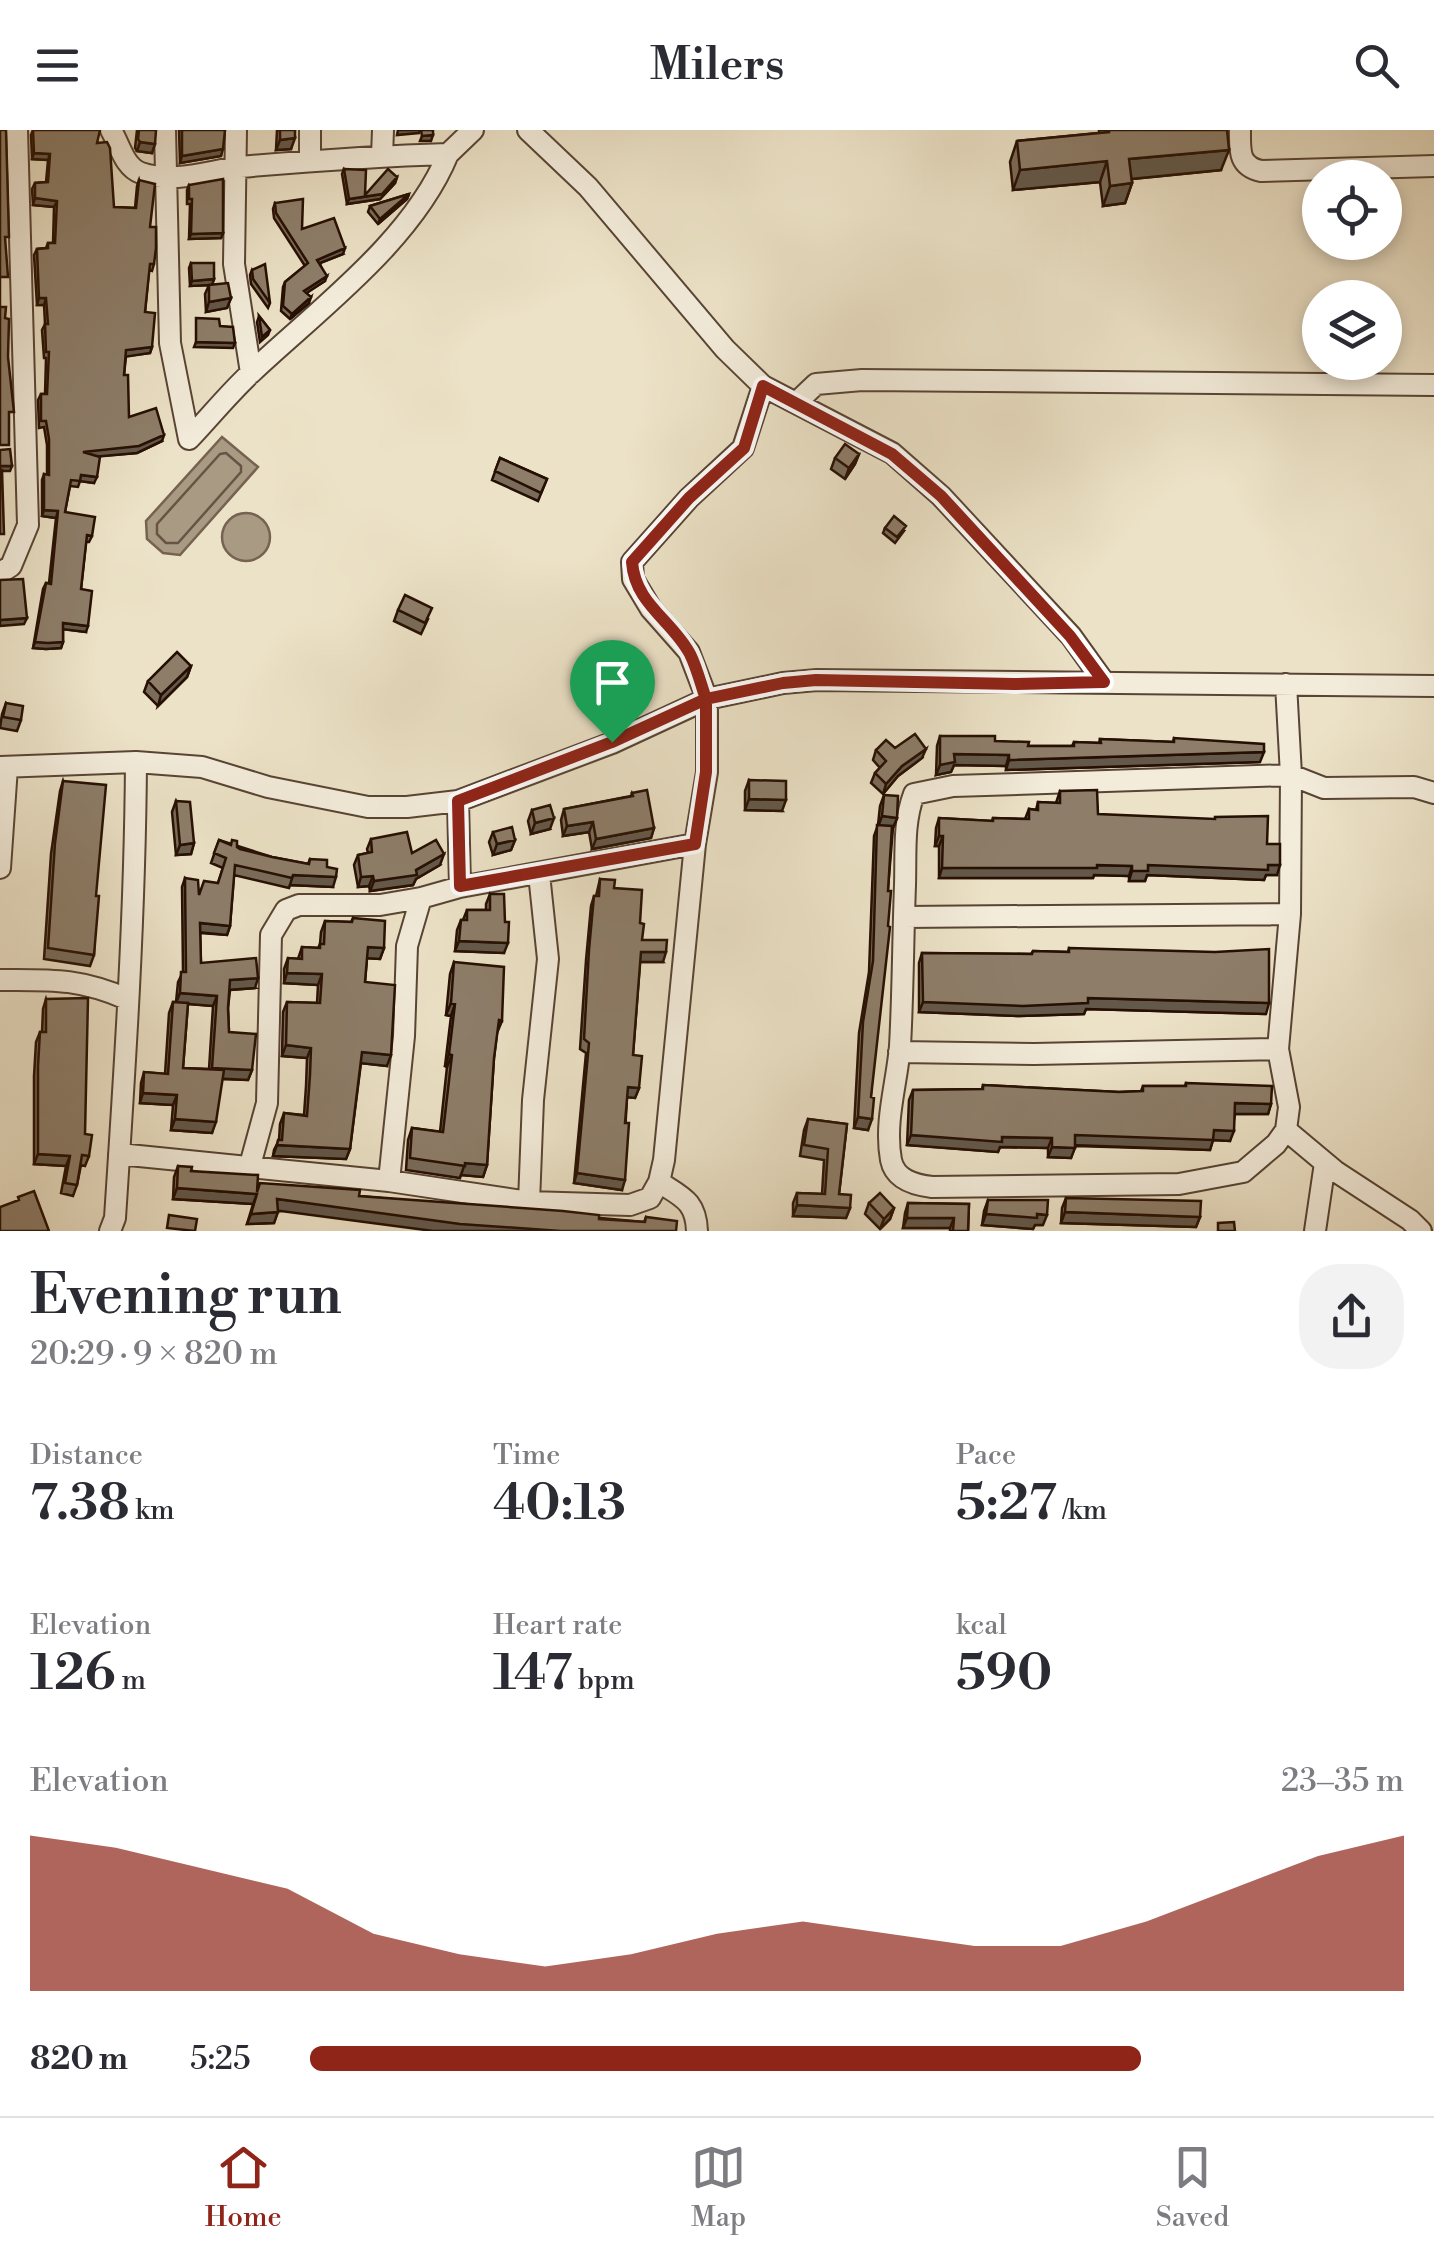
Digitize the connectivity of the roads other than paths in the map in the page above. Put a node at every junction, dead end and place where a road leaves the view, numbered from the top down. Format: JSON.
{"nodes":[{"id":1,"x":16,"y":130,"type":"edge"},
{"id":2,"x":112,"y":130,"type":"edge"},
{"id":3,"x":165,"y":130,"type":"edge"},
{"id":4,"x":236,"y":130,"type":"edge"},
{"id":5,"x":310,"y":130,"type":"edge"},
{"id":6,"x":383,"y":130,"type":"edge"},
{"id":7,"x":472,"y":130,"type":"edge"},
{"id":8,"x":528,"y":130,"type":"edge"},
{"id":9,"x":1240,"y":130,"type":"edge"},
{"id":10,"x":448,"y":154,"type":"junction"},
{"id":11,"x":382,"y":156,"type":"junction"},
{"id":12,"x":310,"y":162,"type":"junction"},
{"id":13,"x":1434,"y":166,"type":"edge"},
{"id":14,"x":235,"y":168,"type":"junction"},
{"id":15,"x":166,"y":176,"type":"junction"},
{"id":16,"x":9,"y":264,"type":"edge"},
{"id":17,"x":251,"y":373,"type":"junction"},
{"id":18,"x":1434,"y":385,"type":"edge"},
{"id":19,"x":763,"y":386,"type":"junction"},
{"id":20,"x":797,"y":402,"type":"junction"},
{"id":21,"x":0,"y":573,"type":"edge"},
{"id":22,"x":1104,"y":682,"type":"junction"},
{"id":23,"x":1286,"y":684,"type":"junction"},
{"id":24,"x":1434,"y":686,"type":"edge"},
{"id":25,"x":706,"y":699,"type":"junction"},
{"id":26,"x":136,"y":762,"type":"junction"},
{"id":27,"x":3,"y":767,"type":"edge"},
{"id":28,"x":1291,"y":775,"type":"junction"},
{"id":29,"x":1434,"y":793,"type":"edge"},
{"id":30,"x":458,"y":801,"type":"junction"},
{"id":31,"x":695,"y":844,"type":"junction"},
{"id":32,"x":0,"y":868,"type":"edge"},
{"id":33,"x":539,"y":874,"type":"junction"},
{"id":34,"x":460,"y":886,"type":"junction"},
{"id":35,"x":422,"y":898,"type":"junction"},
{"id":36,"x":1290,"y":914,"type":"junction"},
{"id":37,"x":904,"y":917,"type":"junction"},
{"id":38,"x":0,"y":980,"type":"edge"},
{"id":39,"x":126,"y":999,"type":"junction"},
{"id":40,"x":1278,"y":1048,"type":"junction"},
{"id":41,"x":900,"y":1052,"type":"junction"},
{"id":42,"x":1286,"y":1130,"type":"junction"},
{"id":43,"x":119,"y":1154,"type":"junction"},
{"id":44,"x":1325,"y":1163,"type":"junction"},
{"id":45,"x":250,"y":1168,"type":"junction"},
{"id":46,"x":389,"y":1182,"type":"junction"},
{"id":47,"x":659,"y":1182,"type":"junction"},
{"id":48,"x":529,"y":1202,"type":"junction"},
{"id":49,"x":110,"y":1231,"type":"edge"},
{"id":50,"x":696,"y":1231,"type":"edge"},
{"id":51,"x":1315,"y":1231,"type":"edge"},
{"id":52,"x":1421,"y":1231,"type":"edge"}],
"edges":[{"from":1,"to":16,"type":"street"},
{"from":2,"to":15,"type":"street"},
{"from":3,"to":15,"type":"street"},
{"from":4,"to":14,"type":"street"},
{"from":5,"to":12,"type":"street"},
{"from":6,"to":11,"type":"street"},
{"from":7,"to":10,"type":"street"},
{"from":8,"to":19,"type":"street"},
{"from":9,"to":13,"type":"street"},
{"from":10,"to":11,"type":"street"},
{"from":10,"to":17,"type":"street"},
{"from":11,"to":12,"type":"street"},
{"from":12,"to":14,"type":"street"},
{"from":14,"to":15,"type":"street"},
{"from":14,"to":17,"type":"street"},
{"from":15,"to":17,"type":"street"},
{"from":16,"to":21,"type":"street"},
{"from":18,"to":20,"type":"street"},
{"from":19,"to":20,"type":"street"},
{"from":19,"to":25,"type":"street"},
{"from":20,"to":22,"type":"street"},
{"from":22,"to":23,"type":"street"},
{"from":22,"to":25,"type":"street"},
{"from":23,"to":24,"type":"street"},
{"from":23,"to":28,"type":"street"},
{"from":25,"to":30,"type":"street"},
{"from":25,"to":31,"type":"street"},
{"from":26,"to":27,"type":"street"},
{"from":26,"to":30,"type":"street"},
{"from":26,"to":39,"type":"street"},
{"from":27,"to":32,"type":"street"},
{"from":28,"to":29,"type":"street"},
{"from":28,"to":36,"type":"street"},
{"from":28,"to":37,"type":"street"},
{"from":30,"to":34,"type":"street"},
{"from":31,"to":33,"type":"street"},
{"from":31,"to":47,"type":"street"},
{"from":33,"to":34,"type":"street"},
{"from":33,"to":48,"type":"street"},
{"from":34,"to":35,"type":"street"},
{"from":35,"to":45,"type":"street"},
{"from":35,"to":46,"type":"street"},
{"from":36,"to":37,"type":"street"},
{"from":36,"to":40,"type":"street"},
{"from":37,"to":41,"type":"street"},
{"from":38,"to":39,"type":"street"},
{"from":39,"to":43,"type":"street"},
{"from":40,"to":41,"type":"street"},
{"from":40,"to":42,"type":"street"},
{"from":41,"to":42,"type":"street"},
{"from":42,"to":44,"type":"street"},
{"from":43,"to":45,"type":"street"},
{"from":43,"to":49,"type":"street"},
{"from":44,"to":51,"type":"street"},
{"from":44,"to":52,"type":"street"},
{"from":45,"to":46,"type":"street"},
{"from":46,"to":48,"type":"street"},
{"from":47,"to":48,"type":"street"},
{"from":47,"to":50,"type":"street"}]}
